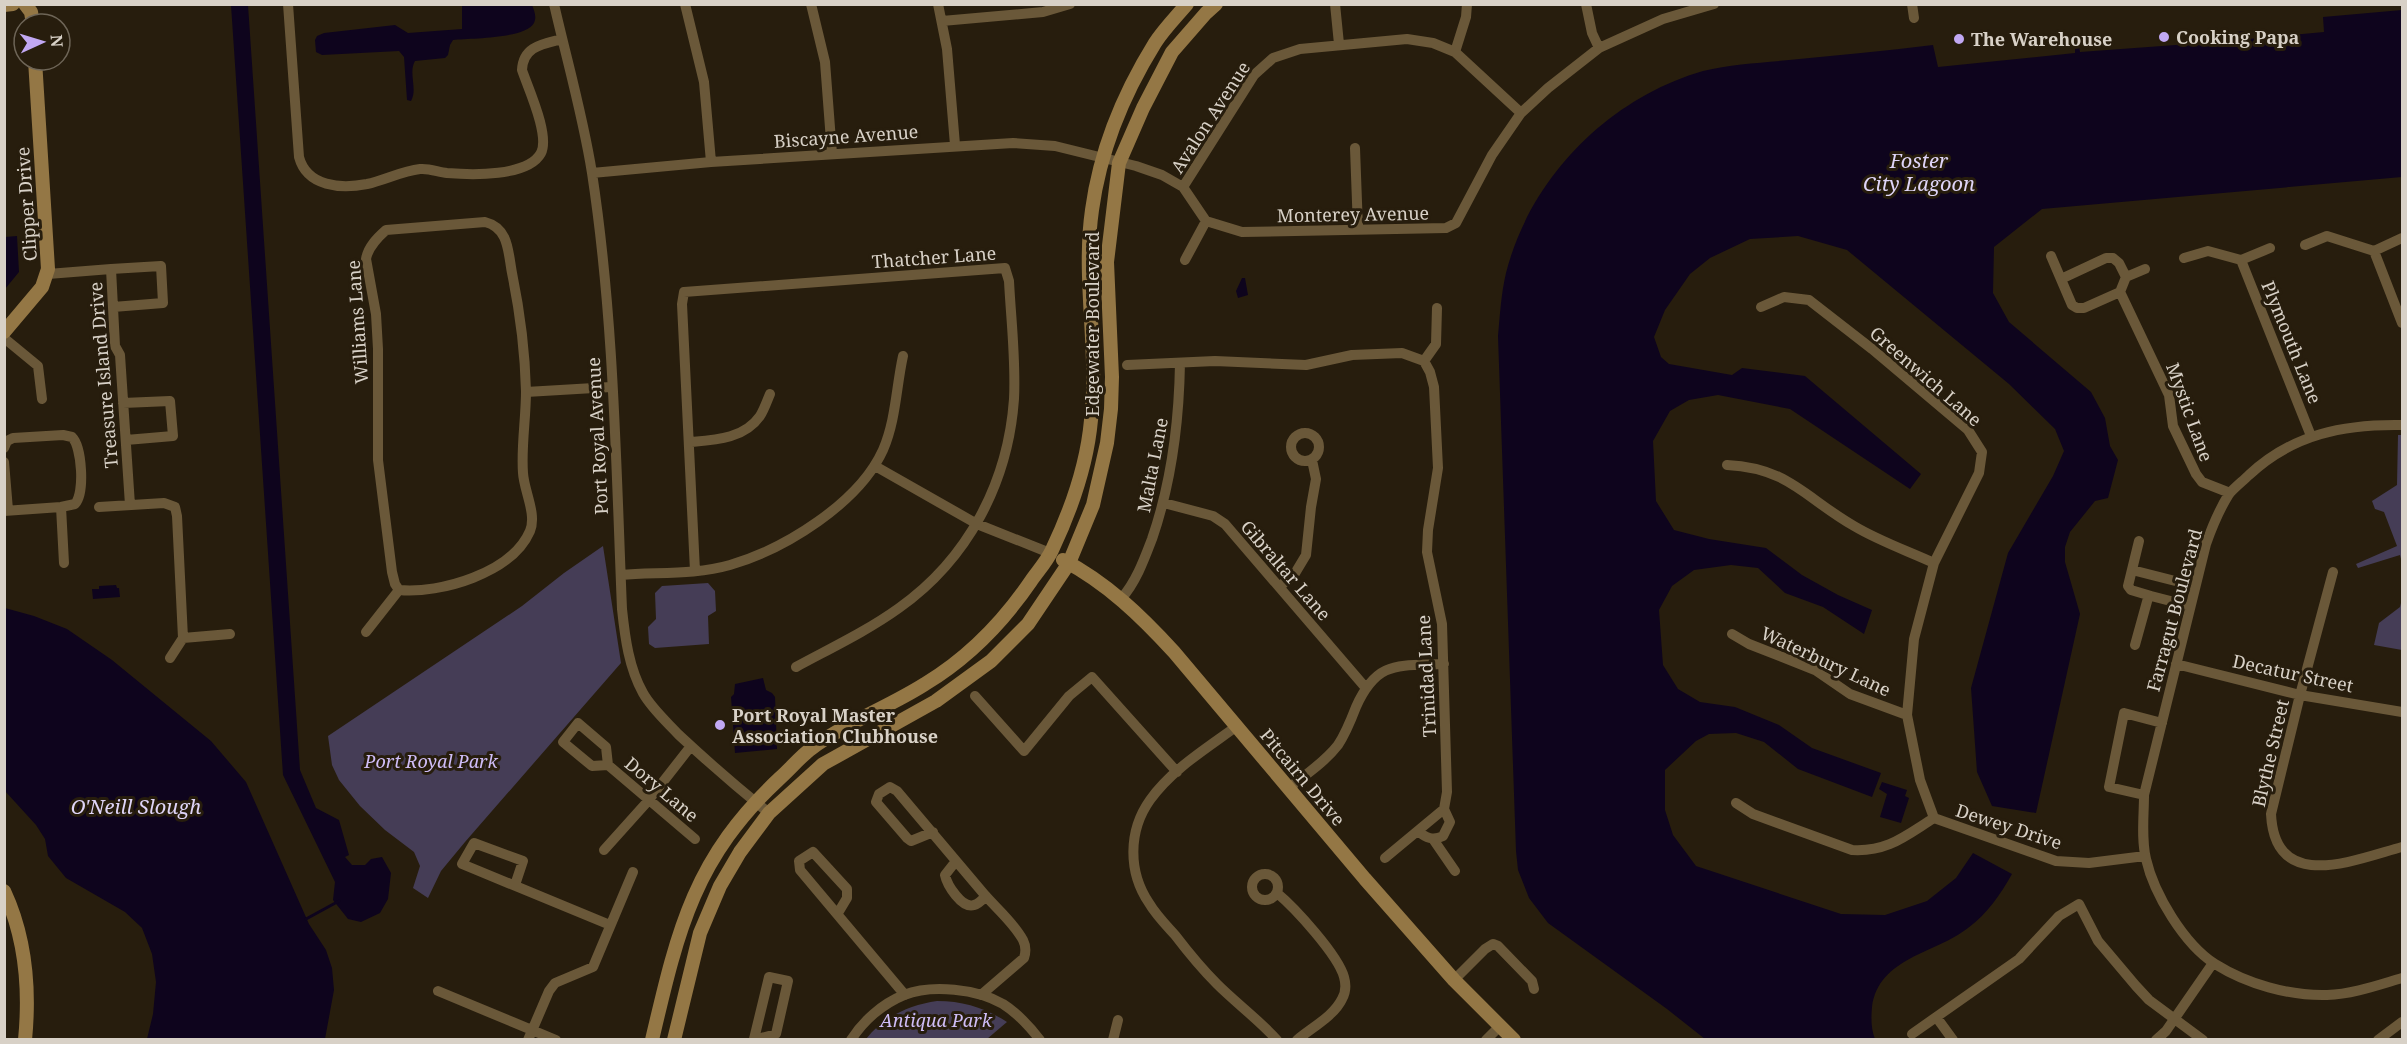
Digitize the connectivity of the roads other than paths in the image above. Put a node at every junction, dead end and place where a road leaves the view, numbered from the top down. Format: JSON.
{"nodes":[{"id":1,"x":13,"y":4,"type":"edge"},
{"id":2,"x":288,"y":4,"type":"edge"},
{"id":3,"x":554,"y":4,"type":"edge"},
{"id":4,"x":685,"y":4,"type":"edge"},
{"id":5,"x":811,"y":4,"type":"edge"},
{"id":6,"x":938,"y":4,"type":"edge"},
{"id":7,"x":1070,"y":4,"type":"edge"},
{"id":8,"x":1187,"y":4,"type":"edge"},
{"id":9,"x":1216,"y":4,"type":"edge"},
{"id":10,"x":1335,"y":4,"type":"edge"},
{"id":11,"x":1467,"y":4,"type":"edge"},
{"id":12,"x":1586,"y":4,"type":"edge"},
{"id":13,"x":1714,"y":4,"type":"edge"},
{"id":14,"x":1912,"y":4,"type":"edge"},
{"id":15,"x":4,"y":5,"type":"edge"},
{"id":16,"x":1914,"y":18,"type":"dead end"},
{"id":17,"x":942,"y":21,"type":"junction"},
{"id":18,"x":562,"y":39,"type":"junction"},
{"id":19,"x":1339,"y":44,"type":"junction"},
{"id":20,"x":1599,"y":48,"type":"junction"},
{"id":21,"x":1455,"y":52,"type":"junction"},
{"id":22,"x":36,"y":72,"type":"edge"},
{"id":23,"x":1521,"y":113,"type":"junction"},
{"id":24,"x":955,"y":145,"type":"junction"},
{"id":25,"x":1355,"y":148,"type":"dead end"},
{"id":26,"x":832,"y":154,"type":"junction"},
{"id":27,"x":1102,"y":158,"type":"junction"},
{"id":28,"x":711,"y":162,"type":"junction"},
{"id":29,"x":1119,"y":163,"type":"junction"},
{"id":30,"x":591,"y":173,"type":"junction"},
{"id":31,"x":1184,"y":188,"type":"junction"},
{"id":32,"x":1206,"y":221,"type":"junction"},
{"id":33,"x":1358,"y":228,"type":"junction"},
{"id":34,"x":2403,"y":238,"type":"edge"},
{"id":35,"x":2305,"y":245,"type":"dead end"},
{"id":36,"x":2270,"y":248,"type":"dead end"},
{"id":37,"x":2374,"y":250,"type":"junction"},
{"id":38,"x":2051,"y":256,"type":"dead end"},
{"id":39,"x":2184,"y":258,"type":"dead end"},
{"id":40,"x":1185,"y":260,"type":"dead end"},
{"id":41,"x":2241,"y":260,"type":"junction"},
{"id":42,"x":111,"y":269,"type":"junction"},
{"id":43,"x":2145,"y":269,"type":"dead end"},
{"id":44,"x":48,"y":274,"type":"junction"},
{"id":45,"x":2126,"y":277,"type":"junction"},
{"id":46,"x":2061,"y":279,"type":"junction"},
{"id":47,"x":2120,"y":292,"type":"junction"},
{"id":48,"x":113,"y":306,"type":"junction"},
{"id":49,"x":1761,"y":307,"type":"dead end"},
{"id":50,"x":1437,"y":308,"type":"dead end"},
{"id":51,"x":2403,"y":323,"type":"edge"},
{"id":52,"x":4,"y":332,"type":"edge"},
{"id":53,"x":4,"y":338,"type":"edge"},
{"id":54,"x":903,"y":357,"type":"dead end"},
{"id":55,"x":1424,"y":361,"type":"junction"},
{"id":56,"x":1180,"y":363,"type":"junction"},
{"id":57,"x":1127,"y":365,"type":"dead end"},
{"id":58,"x":611,"y":387,"type":"junction"},
{"id":59,"x":526,"y":392,"type":"junction"},
{"id":60,"x":770,"y":394,"type":"dead end"},
{"id":61,"x":42,"y":399,"type":"dead end"},
{"id":62,"x":123,"y":403,"type":"junction"},
{"id":63,"x":2403,"y":425,"type":"edge"},
{"id":64,"x":2311,"y":436,"type":"junction"},
{"id":65,"x":126,"y":440,"type":"junction"},
{"id":66,"x":690,"y":442,"type":"junction"},
{"id":67,"x":4,"y":448,"type":"edge"},
{"id":68,"x":1312,"y":460,"type":"dead end"},
{"id":69,"x":4,"y":462,"type":"edge"},
{"id":70,"x":1727,"y":465,"type":"dead end"},
{"id":71,"x":875,"y":466,"type":"junction"},
{"id":72,"x":2230,"y":493,"type":"junction"},
{"id":73,"x":1164,"y":503,"type":"junction"},
{"id":74,"x":130,"y":505,"type":"junction"},
{"id":75,"x":61,"y":507,"type":"junction"},
{"id":76,"x":99,"y":507,"type":"dead end"},
{"id":77,"x":6,"y":510,"type":"edge"},
{"id":78,"x":977,"y":524,"type":"junction"},
{"id":79,"x":2139,"y":541,"type":"dead end"},
{"id":80,"x":1050,"y":554,"type":"junction"},
{"id":81,"x":64,"y":563,"type":"dead end"},
{"id":82,"x":1069,"y":563,"type":"junction"},
{"id":83,"x":1934,"y":563,"type":"junction"},
{"id":84,"x":2132,"y":570,"type":"junction"},
{"id":85,"x":695,"y":571,"type":"junction"},
{"id":86,"x":2333,"y":572,"type":"dead end"},
{"id":87,"x":621,"y":575,"type":"junction"},
{"id":88,"x":2195,"y":586,"type":"junction"},
{"id":89,"x":1279,"y":587,"type":"junction"},
{"id":90,"x":399,"y":590,"type":"junction"},
{"id":91,"x":2151,"y":596,"type":"junction"},
{"id":92,"x":1121,"y":600,"type":"junction"},
{"id":93,"x":2190,"y":606,"type":"junction"},
{"id":94,"x":366,"y":632,"type":"dead end"},
{"id":95,"x":230,"y":634,"type":"dead end"},
{"id":96,"x":1732,"y":634,"type":"dead end"},
{"id":97,"x":183,"y":638,"type":"junction"},
{"id":98,"x":2135,"y":645,"type":"dead end"},
{"id":99,"x":170,"y":658,"type":"dead end"},
{"id":100,"x":1444,"y":664,"type":"junction"},
{"id":101,"x":2176,"y":664,"type":"junction"},
{"id":102,"x":796,"y":667,"type":"dead end"},
{"id":103,"x":1365,"y":687,"type":"junction"},
{"id":104,"x":2300,"y":695,"type":"junction"},
{"id":105,"x":975,"y":696,"type":"dead end"},
{"id":106,"x":2403,"y":712,"type":"edge"},
{"id":107,"x":1907,"y":715,"type":"junction"},
{"id":108,"x":2162,"y":723,"type":"junction"},
{"id":109,"x":1236,"y":726,"type":"junction"},
{"id":110,"x":691,"y":746,"type":"junction"},
{"id":111,"x":608,"y":765,"type":"junction"},
{"id":112,"x":1177,"y":772,"type":"junction"},
{"id":113,"x":1289,"y":788,"type":"junction"},
{"id":114,"x":2145,"y":795,"type":"junction"},
{"id":115,"x":648,"y":801,"type":"junction"},
{"id":116,"x":755,"y":802,"type":"junction"},
{"id":117,"x":1736,"y":802,"type":"dead end"},
{"id":118,"x":1444,"y":809,"type":"junction"},
{"id":119,"x":769,"y":813,"type":"junction"},
{"id":120,"x":1934,"y":818,"type":"junction"},
{"id":121,"x":1418,"y":831,"type":"junction"},
{"id":122,"x":933,"y":832,"type":"junction"},
{"id":123,"x":695,"y":838,"type":"dead end"},
{"id":124,"x":1433,"y":839,"type":"junction"},
{"id":125,"x":2403,"y":847,"type":"edge"},
{"id":126,"x":604,"y":850,"type":"dead end"},
{"id":127,"x":2145,"y":856,"type":"junction"},
{"id":128,"x":1385,"y":858,"type":"dead end"},
{"id":129,"x":956,"y":861,"type":"junction"},
{"id":130,"x":1455,"y":871,"type":"dead end"},
{"id":131,"x":633,"y":872,"type":"dead end"},
{"id":132,"x":515,"y":885,"type":"junction"},
{"id":133,"x":4,"y":891,"type":"edge"},
{"id":134,"x":1277,"y":893,"type":"dead end"},
{"id":135,"x":986,"y":896,"type":"junction"},
{"id":136,"x":838,"y":913,"type":"junction"},
{"id":137,"x":610,"y":925,"type":"junction"},
{"id":138,"x":2213,"y":963,"type":"junction"},
{"id":139,"x":2403,"y":978,"type":"edge"},
{"id":140,"x":1454,"y":980,"type":"junction"},
{"id":141,"x":1534,"y":989,"type":"dead end"},
{"id":142,"x":438,"y":990,"type":"dead end"},
{"id":143,"x":904,"y":995,"type":"junction"},
{"id":144,"x":981,"y":995,"type":"junction"},
{"id":145,"x":1937,"y":1018,"type":"junction"},
{"id":146,"x":2173,"y":1018,"type":"junction"},
{"id":147,"x":1118,"y":1020,"type":"dead end"},
{"id":148,"x":2403,"y":1022,"type":"edge"},
{"id":149,"x":1500,"y":1026,"type":"junction"},
{"id":150,"x":1912,"y":1034,"type":"dead end"},
{"id":151,"x":530,"y":1035,"type":"edge"},
{"id":152,"x":754,"y":1039,"type":"edge"},
{"id":153,"x":25,"y":1040,"type":"edge"},
{"id":154,"x":556,"y":1040,"type":"edge"},
{"id":155,"x":652,"y":1040,"type":"edge"},
{"id":156,"x":674,"y":1040,"type":"edge"},
{"id":157,"x":851,"y":1040,"type":"edge"},
{"id":158,"x":1040,"y":1040,"type":"edge"},
{"id":159,"x":1113,"y":1040,"type":"edge"},
{"id":160,"x":1277,"y":1040,"type":"edge"},
{"id":161,"x":1297,"y":1040,"type":"edge"},
{"id":162,"x":1486,"y":1040,"type":"edge"},
{"id":163,"x":1514,"y":1040,"type":"edge"},
{"id":164,"x":1953,"y":1040,"type":"edge"},
{"id":165,"x":2156,"y":1040,"type":"edge"},
{"id":166,"x":2203,"y":1040,"type":"edge"},
{"id":167,"x":2378,"y":1040,"type":"edge"}],
"edges":[{"from":1,"to":15,"type":"street"},
{"from":2,"to":18,"type":"street"},
{"from":3,"to":18,"type":"street","name":"Port Royal Avenue"},
{"from":4,"to":28,"type":"street"},
{"from":5,"to":26,"type":"street"},
{"from":6,"to":17,"type":"street"},
{"from":7,"to":17,"type":"street"},
{"from":8,"to":27,"type":"street","name":"Edgewater Boulevard"},
{"from":9,"to":29,"type":"street","name":"Edgewater Boulevard"},
{"from":10,"to":19,"type":"street"},
{"from":11,"to":21,"type":"street"},
{"from":12,"to":20,"type":"street"},
{"from":13,"to":20,"type":"street","name":"Monterey Avenue"},
{"from":14,"to":16,"type":"street"},
{"from":17,"to":24,"type":"street"},
{"from":18,"to":30,"type":"street","name":"Port Royal Avenue"},
{"from":19,"to":21,"type":"street","name":"Avalon Avenue"},
{"from":19,"to":31,"type":"street","name":"Avalon Avenue"},
{"from":20,"to":23,"type":"street","name":"Monterey Avenue"},
{"from":21,"to":23,"type":"street","name":"Avalon Avenue"},
{"from":22,"to":44,"type":"street","name":"Clipper Drive"},
{"from":23,"to":33,"type":"street","name":"Monterey Avenue"},
{"from":24,"to":26,"type":"street","name":"Biscayne Avenue"},
{"from":24,"to":27,"type":"street","name":"Biscayne Avenue"},
{"from":25,"to":33,"type":"street"},
{"from":26,"to":28,"type":"street","name":"Biscayne Avenue"},
{"from":27,"to":29,"type":"street"},
{"from":27,"to":80,"type":"street","name":"Edgewater Boulevard"},
{"from":28,"to":30,"type":"street","name":"Biscayne Avenue"},
{"from":29,"to":31,"type":"street"},
{"from":29,"to":82,"type":"street","name":"Edgewater Boulevard"},
{"from":30,"to":58,"type":"street","name":"Port Royal Avenue"},
{"from":31,"to":32,"type":"street"},
{"from":32,"to":33,"type":"street","name":"Monterey Avenue"},
{"from":32,"to":40,"type":"street"},
{"from":34,"to":37,"type":"street"},
{"from":35,"to":37,"type":"street"},
{"from":36,"to":41,"type":"street"},
{"from":37,"to":51,"type":"street"},
{"from":38,"to":46,"type":"street"},
{"from":39,"to":41,"type":"street"},
{"from":41,"to":64,"type":"street","name":"Plymouth Lane"},
{"from":42,"to":44,"type":"street","name":"Treasure Island Drive"},
{"from":42,"to":48,"type":"street","name":"Treasure Island Drive"},
{"from":42,"to":48,"type":"street"},
{"from":43,"to":45,"type":"street"},
{"from":44,"to":52,"type":"street","name":"Clipper Drive"},
{"from":45,"to":46,"type":"street"},
{"from":45,"to":47,"type":"street"},
{"from":46,"to":47,"type":"street"},
{"from":47,"to":72,"type":"street","name":"Mystic Lane"},
{"from":48,"to":62,"type":"street","name":"Treasure Island Drive"},
{"from":49,"to":83,"type":"street","name":"Greenwich Lane"},
{"from":50,"to":55,"type":"street"},
{"from":53,"to":61,"type":"street"},
{"from":54,"to":71,"type":"street"},
{"from":55,"to":56,"type":"street"},
{"from":55,"to":100,"type":"street","name":"Trinidad Lane"},
{"from":56,"to":57,"type":"street"},
{"from":56,"to":73,"type":"street","name":"Malta Lane"},
{"from":58,"to":59,"type":"street"},
{"from":58,"to":87,"type":"street","name":"Port Royal Avenue"},
{"from":59,"to":90,"type":"street","name":"Williams Lane"},
{"from":59,"to":90,"type":"street","name":"Williams Lane"},
{"from":60,"to":66,"type":"street"},
{"from":62,"to":65,"type":"street","name":"Treasure Island Drive"},
{"from":62,"to":65,"type":"street"},
{"from":63,"to":64,"type":"street","name":"Farragut Boulevard"},
{"from":64,"to":72,"type":"street","name":"Farragut Boulevard"},
{"from":65,"to":74,"type":"street","name":"Treasure Island Drive"},
{"from":66,"to":78,"type":"street","name":"Thatcher Lane"},
{"from":66,"to":85,"type":"street","name":"Thatcher Lane"},
{"from":67,"to":75,"type":"street"},
{"from":68,"to":89,"type":"street"},
{"from":69,"to":77,"type":"street"},
{"from":70,"to":83,"type":"street"},
{"from":71,"to":78,"type":"street"},
{"from":71,"to":85,"type":"street"},
{"from":72,"to":88,"type":"street","name":"Farragut Boulevard"},
{"from":73,"to":89,"type":"street","name":"Gibraltar Lane"},
{"from":73,"to":92,"type":"street","name":"Malta Lane"},
{"from":74,"to":76,"type":"street"},
{"from":74,"to":97,"type":"street"},
{"from":75,"to":77,"type":"street"},
{"from":75,"to":81,"type":"street"},
{"from":78,"to":80,"type":"street"},
{"from":78,"to":102,"type":"street","name":"Thatcher Lane"},
{"from":79,"to":84,"type":"street"},
{"from":80,"to":82,"type":"street","name":"Pitcairn Drive"},
{"from":80,"to":116,"type":"street","name":"Edgewater Boulevard"},
{"from":82,"to":92,"type":"street","name":"Pitcairn Drive"},
{"from":82,"to":119,"type":"street","name":"Edgewater Boulevard"},
{"from":83,"to":107,"type":"street","name":"Greenwich Lane"},
{"from":84,"to":88,"type":"street"},
{"from":84,"to":91,"type":"street"},
{"from":85,"to":87,"type":"street"},
{"from":86,"to":104,"type":"street","name":"Blythe Street"},
{"from":87,"to":110,"type":"street","name":"Port Royal Avenue"},
{"from":88,"to":93,"type":"street","name":"Farragut Boulevard"},
{"from":89,"to":103,"type":"street","name":"Gibraltar Lane"},
{"from":90,"to":94,"type":"street"},
{"from":91,"to":93,"type":"street"},
{"from":91,"to":98,"type":"street"},
{"from":92,"to":109,"type":"street","name":"Pitcairn Drive"},
{"from":93,"to":101,"type":"street","name":"Farragut Boulevard"},
{"from":95,"to":97,"type":"street"},
{"from":96,"to":107,"type":"street","name":"Waterbury Lane"},
{"from":97,"to":99,"type":"street"},
{"from":100,"to":103,"type":"street"},
{"from":100,"to":118,"type":"street","name":"Trinidad Lane"},
{"from":101,"to":104,"type":"street","name":"Decatur Street"},
{"from":101,"to":108,"type":"street","name":"Farragut Boulevard"},
{"from":103,"to":113,"type":"street"},
{"from":104,"to":106,"type":"street","name":"Decatur Street"},
{"from":104,"to":125,"type":"street","name":"Blythe Street"},
{"from":105,"to":112,"type":"street"},
{"from":107,"to":120,"type":"street","name":"Greenwich Lane"},
{"from":108,"to":114,"type":"street","name":"Farragut Boulevard"},
{"from":108,"to":114,"type":"street"},
{"from":109,"to":112,"type":"street"},
{"from":109,"to":113,"type":"street","name":"Pitcairn Drive"},
{"from":110,"to":115,"type":"street"},
{"from":110,"to":116,"type":"street","name":"Port Royal Avenue"},
{"from":111,"to":111,"type":"street","name":"Dory Lane"},
{"from":111,"to":115,"type":"street","name":"Dory Lane"},
{"from":112,"to":160,"type":"street"},
{"from":113,"to":140,"type":"street","name":"Pitcairn Drive"},
{"from":114,"to":127,"type":"street","name":"Farragut Boulevard"},
{"from":115,"to":123,"type":"street","name":"Dory Lane"},
{"from":115,"to":126,"type":"street"},
{"from":116,"to":119,"type":"street","name":"Port Royal Avenue"},
{"from":116,"to":155,"type":"street","name":"Edgewater Boulevard"},
{"from":117,"to":120,"type":"street"},
{"from":118,"to":121,"type":"street"},
{"from":118,"to":124,"type":"street","name":"Trinidad Lane"},
{"from":119,"to":156,"type":"street","name":"Edgewater Boulevard"},
{"from":120,"to":127,"type":"street","name":"Dewey Drive"},
{"from":121,"to":124,"type":"street"},
{"from":121,"to":128,"type":"street"},
{"from":122,"to":122,"type":"street"},
{"from":122,"to":129,"type":"street"},
{"from":124,"to":130,"type":"street"},
{"from":127,"to":138,"type":"street","name":"Farragut Boulevard"},
{"from":129,"to":135,"type":"street"},
{"from":129,"to":135,"type":"street"},
{"from":131,"to":137,"type":"street"},
{"from":132,"to":132,"type":"street"},
{"from":132,"to":137,"type":"street"},
{"from":133,"to":153,"type":"street"},
{"from":134,"to":161,"type":"street"},
{"from":135,"to":144,"type":"street"},
{"from":136,"to":136,"type":"street"},
{"from":136,"to":143,"type":"street"},
{"from":137,"to":151,"type":"street"},
{"from":138,"to":139,"type":"street"},
{"from":138,"to":146,"type":"street"},
{"from":140,"to":141,"type":"street"},
{"from":140,"to":149,"type":"street","name":"Pitcairn Drive"},
{"from":142,"to":151,"type":"street"},
{"from":143,"to":144,"type":"street"},
{"from":143,"to":157,"type":"street"},
{"from":144,"to":158,"type":"street"},
{"from":145,"to":146,"type":"street"},
{"from":145,"to":150,"type":"street"},
{"from":145,"to":164,"type":"street"},
{"from":146,"to":165,"type":"street"},
{"from":146,"to":166,"type":"street"},
{"from":147,"to":159,"type":"street"},
{"from":148,"to":167,"type":"street"},
{"from":149,"to":162,"type":"street"},
{"from":149,"to":163,"type":"street","name":"Pitcairn Drive"},
{"from":151,"to":154,"type":"street"},
{"from":152,"to":152,"type":"street"}]}
